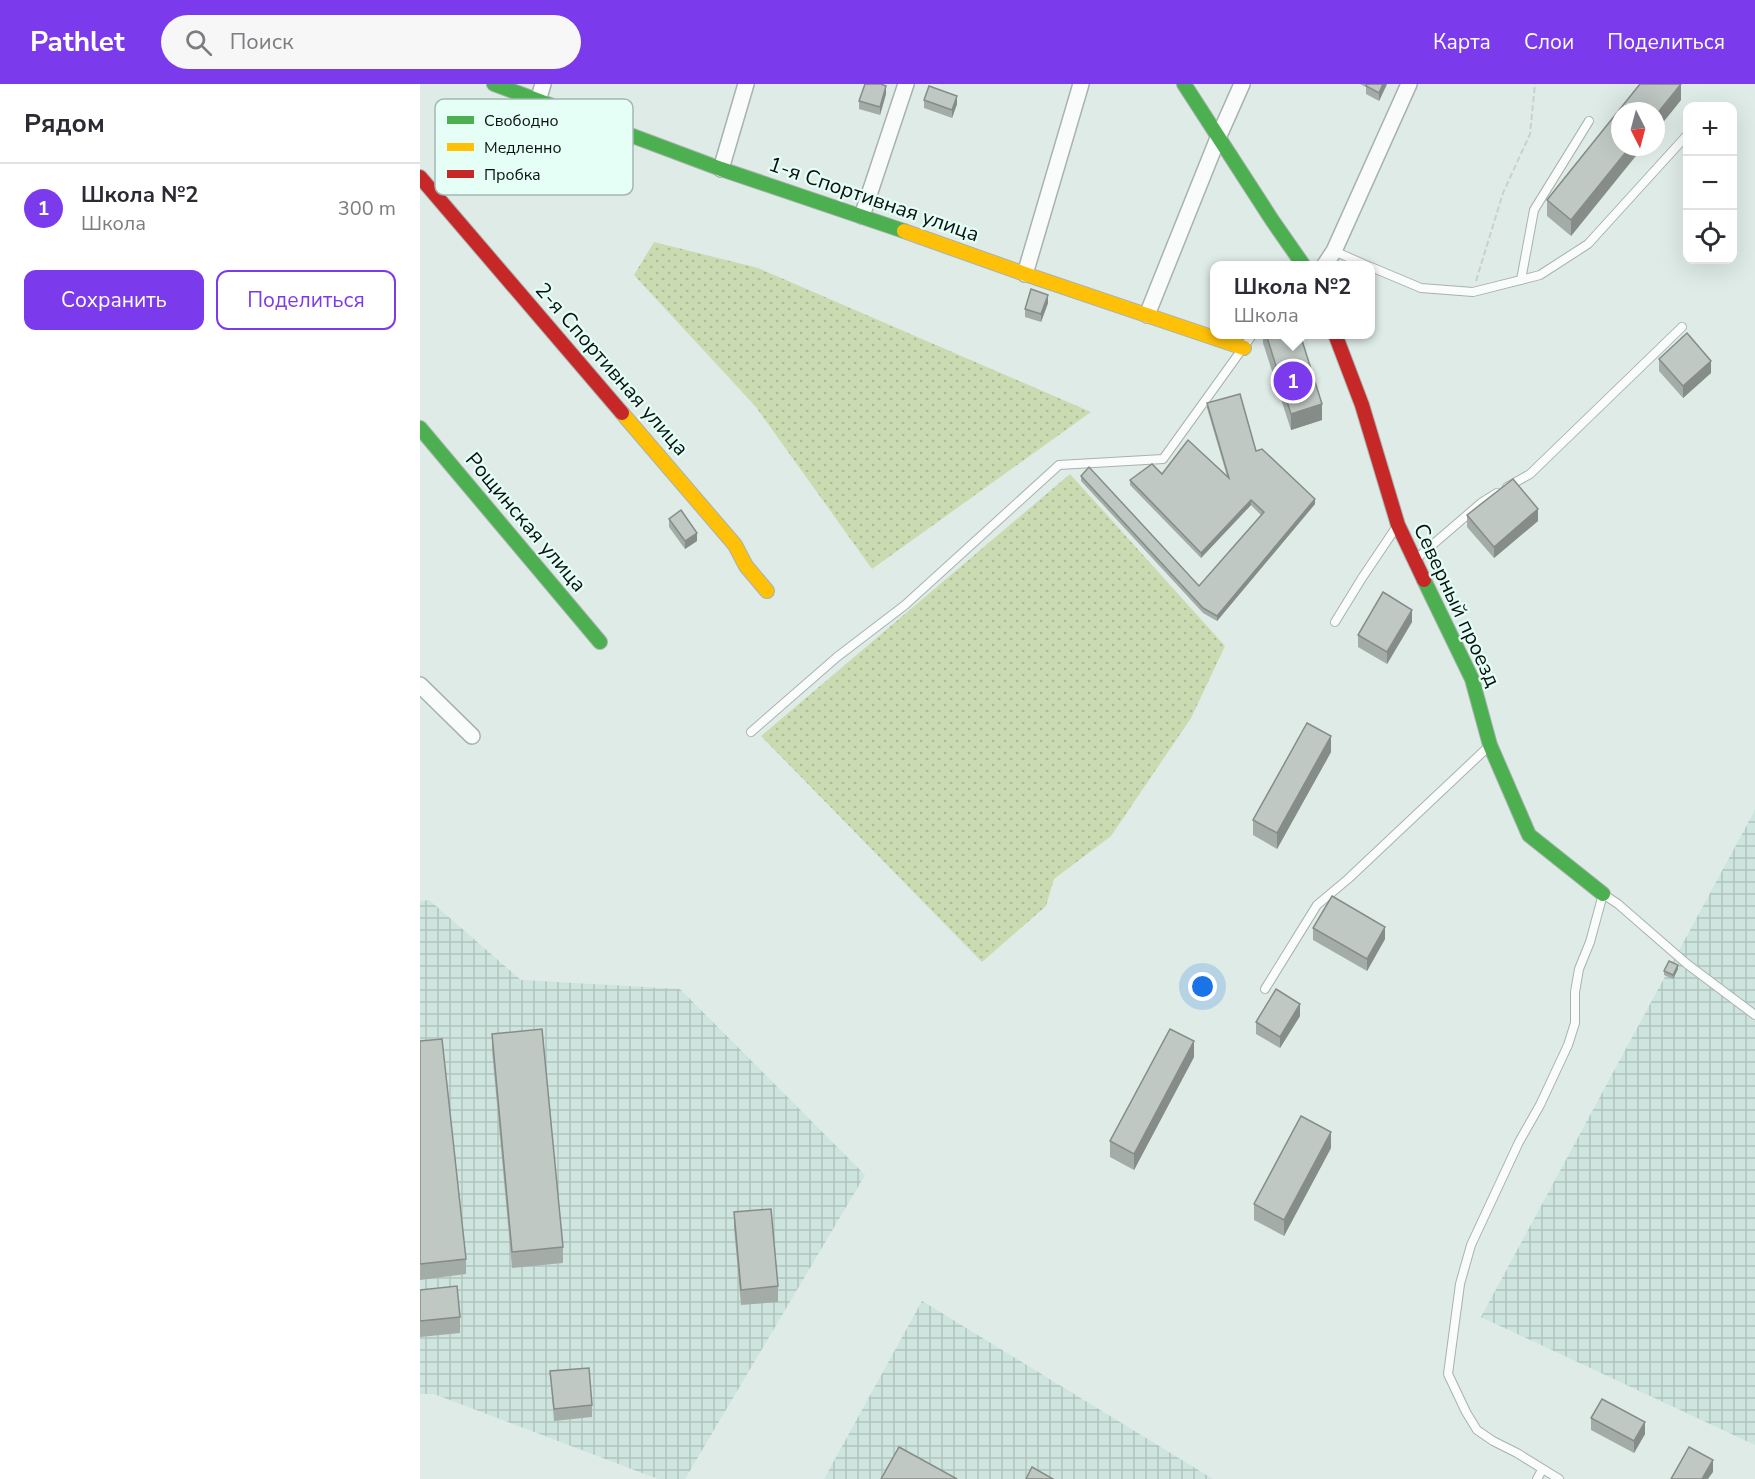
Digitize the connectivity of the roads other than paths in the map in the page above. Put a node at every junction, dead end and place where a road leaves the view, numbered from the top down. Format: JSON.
{"nodes":[{"id":1,"x":494,"y":84,"type":"edge"},
{"id":2,"x":543,"y":84,"type":"edge"},
{"id":3,"x":746,"y":84,"type":"edge"},
{"id":4,"x":906,"y":84,"type":"edge"},
{"id":5,"x":1081,"y":84,"type":"edge"},
{"id":6,"x":1184,"y":84,"type":"edge"},
{"id":7,"x":1242,"y":84,"type":"edge"},
{"id":8,"x":1409,"y":84,"type":"edge"},
{"id":9,"x":533,"y":99,"type":"edge"},
{"id":10,"x":539,"y":99,"type":"edge"},
{"id":11,"x":1589,"y":121,"type":"dead end"},
{"id":12,"x":633,"y":136,"type":"edge"},
{"id":13,"x":1218,"y":138,"type":"junction"},
{"id":14,"x":1683,"y":140,"type":"edge"},
{"id":15,"x":722,"y":169,"type":"junction"},
{"id":16,"x":420,"y":177,"type":"edge"},
{"id":17,"x":435,"y":195,"type":"edge"},
{"id":18,"x":435,"y":195,"type":"edge"},
{"id":19,"x":862,"y":216,"type":"junction"},
{"id":20,"x":1334,"y":251,"type":"junction"},
{"id":21,"x":1301,"y":261,"type":"edge"},
{"id":22,"x":1327,"y":261,"type":"edge"},
{"id":23,"x":1358,"y":261,"type":"edge"},
{"id":24,"x":1375,"y":268,"type":"edge"},
{"id":25,"x":1025,"y":274,"type":"junction"},
{"id":26,"x":1521,"y":280,"type":"junction"},
{"id":27,"x":1147,"y":315,"type":"junction"},
{"id":28,"x":1682,"y":327,"type":"dead end"},
{"id":29,"x":1210,"y":336,"type":"edge"},
{"id":30,"x":1218,"y":339,"type":"edge"},
{"id":31,"x":1250,"y":339,"type":"edge"},
{"id":32,"x":1337,"y":339,"type":"edge"},
{"id":33,"x":1244,"y":348,"type":"junction"},
{"id":34,"x":420,"y":428,"type":"edge"},
{"id":35,"x":1398,"y":525,"type":"junction"},
{"id":36,"x":1415,"y":560,"type":"junction"},
{"id":37,"x":767,"y":591,"type":"dead end"},
{"id":38,"x":1335,"y":622,"type":"dead end"},
{"id":39,"x":600,"y":642,"type":"dead end"},
{"id":40,"x":420,"y":685,"type":"edge"},
{"id":41,"x":751,"y":732,"type":"dead end"},
{"id":42,"x":472,"y":736,"type":"dead end"},
{"id":43,"x":1490,"y":745,"type":"junction"},
{"id":44,"x":1603,"y":894,"type":"junction"},
{"id":45,"x":1265,"y":989,"type":"dead end"},
{"id":46,"x":1755,"y":1014,"type":"edge"},
{"id":47,"x":1542,"y":1470,"type":"junction"},
{"id":48,"x":1537,"y":1479,"type":"edge"},
{"id":49,"x":1559,"y":1479,"type":"edge"}],
"edges":[{"from":1,"to":9,"type":"street","name":"1-я Спортивная улица"},
{"from":2,"to":10,"type":"street"},
{"from":3,"to":15,"type":"street"},
{"from":4,"to":19,"type":"street"},
{"from":5,"to":25,"type":"street"},
{"from":6,"to":13,"type":"street"},
{"from":7,"to":13,"type":"street"},
{"from":8,"to":20,"type":"street"},
{"from":11,"to":26,"type":"lane"},
{"from":12,"to":15,"type":"street","name":"1-я Спортивная улица"},
{"from":13,"to":21,"type":"street"},
{"from":13,"to":27,"type":"street"},
{"from":14,"to":26,"type":"lane"},
{"from":15,"to":19,"type":"street","name":"1-я Спортивная улица"},
{"from":16,"to":17,"type":"street","name":"2-я Спортивная улица"},
{"from":18,"to":37,"type":"street","name":"2-я Спортивная улица"},
{"from":19,"to":25,"type":"street","name":"1-я Спортивная улица"},
{"from":20,"to":22,"type":"street"},
{"from":20,"to":23,"type":"lane"},
{"from":24,"to":26,"type":"lane"},
{"from":25,"to":27,"type":"street","name":"1-я Спортивная улица"},
{"from":27,"to":29,"type":"street","name":"1-я Спортивная улица"},
{"from":28,"to":36,"type":"lane"},
{"from":30,"to":33,"type":"street","name":"1-я Спортивная улица"},
{"from":31,"to":33,"type":"lane"},
{"from":32,"to":35,"type":"street","name":"Северный проезд"},
{"from":33,"to":41,"type":"lane"},
{"from":34,"to":39,"type":"street","name":"Рощинская улица"},
{"from":35,"to":36,"type":"street","name":"Северный проезд"},
{"from":35,"to":38,"type":"lane"},
{"from":36,"to":43,"type":"street","name":"Северный проезд"},
{"from":40,"to":42,"type":"street"},
{"from":43,"to":44,"type":"street","name":"Северный проезд"},
{"from":43,"to":45,"type":"lane"},
{"from":44,"to":46,"type":"lane"},
{"from":44,"to":47,"type":"lane"},
{"from":47,"to":48,"type":"lane"},
{"from":47,"to":49,"type":"lane"}]}
